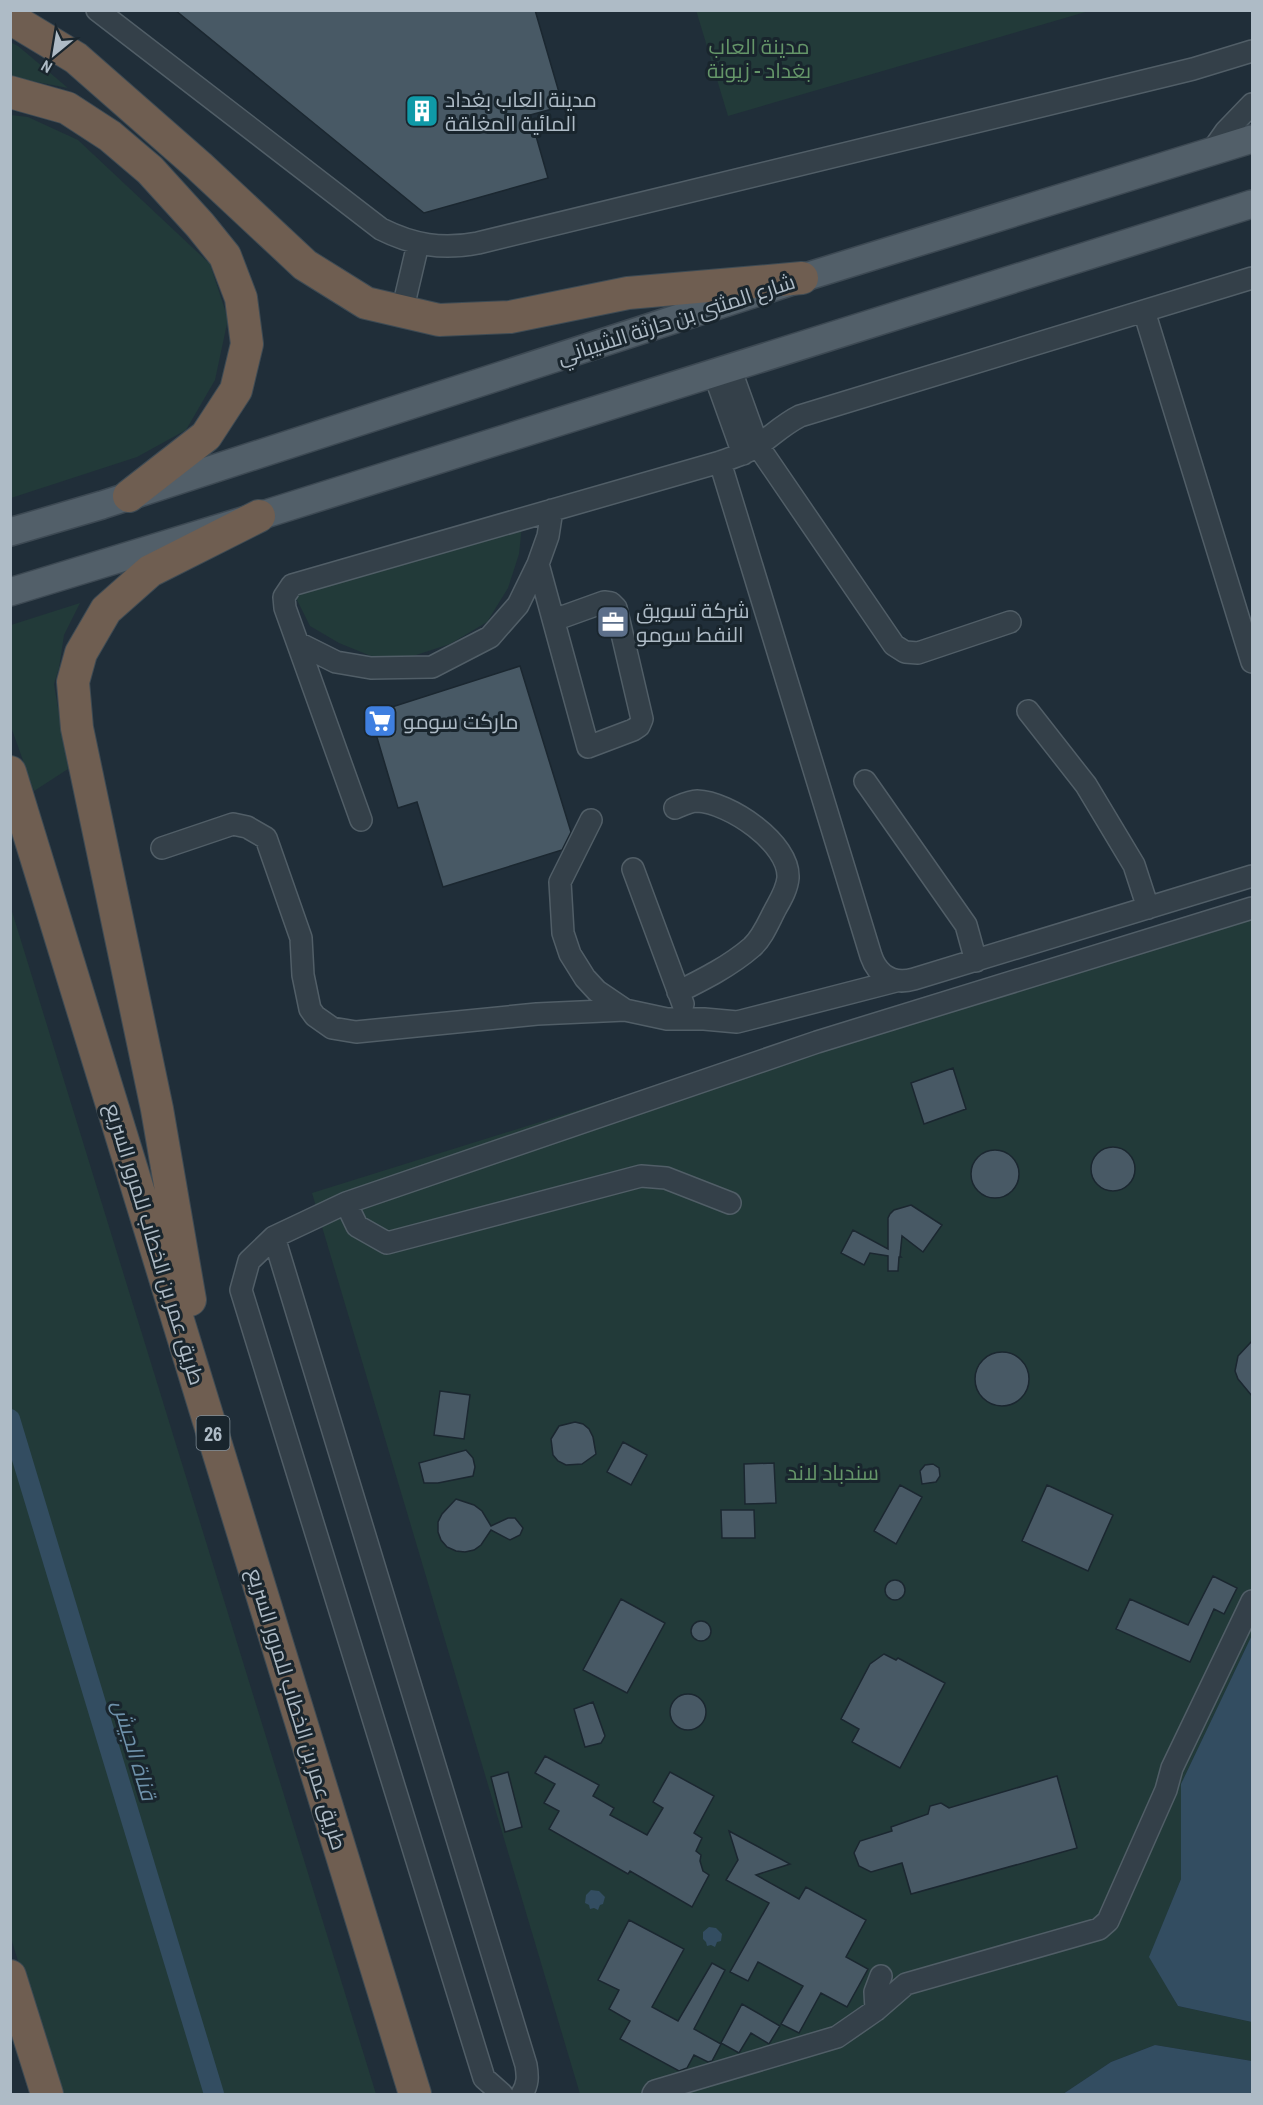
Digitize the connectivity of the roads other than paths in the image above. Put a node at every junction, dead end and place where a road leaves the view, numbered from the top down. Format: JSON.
{"nodes":[{"id":1,"x":97,"y":10,"type":"edge"},
{"id":2,"x":10,"y":18,"type":"edge"},
{"id":3,"x":1252,"y":51,"type":"edge"},
{"id":4,"x":10,"y":92,"type":"edge"},
{"id":5,"x":1252,"y":104,"type":"edge"},
{"id":6,"x":1252,"y":133,"type":"edge"},
{"id":7,"x":1252,"y":139,"type":"edge"},
{"id":8,"x":1212,"y":151,"type":"junction"},
{"id":9,"x":1252,"y":204,"type":"edge"},
{"id":10,"x":418,"y":244,"type":"junction"},
{"id":11,"x":802,"y":278,"type":"junction"},
{"id":12,"x":1252,"y":278,"type":"edge"},
{"id":13,"x":1144,"y":311,"type":"junction"},
{"id":14,"x":402,"y":312,"type":"junction"},
{"id":15,"x":722,"y":371,"type":"junction"},
{"id":16,"x":750,"y":450,"type":"junction"},
{"id":17,"x":720,"y":462,"type":"junction"},
{"id":18,"x":115,"y":500,"type":"junction"},
{"id":19,"x":552,"y":510,"type":"junction"},
{"id":20,"x":259,"y":516,"type":"junction"},
{"id":21,"x":10,"y":532,"type":"edge"},
{"id":22,"x":538,"y":564,"type":"junction"},
{"id":23,"x":10,"y":592,"type":"edge"},
{"id":24,"x":554,"y":620,"type":"junction"},
{"id":25,"x":1010,"y":622,"type":"dead end"},
{"id":26,"x":298,"y":643,"type":"junction"},
{"id":27,"x":1252,"y":662,"type":"edge"},
{"id":28,"x":1028,"y":711,"type":"dead end"},
{"id":29,"x":10,"y":772,"type":"edge"},
{"id":30,"x":865,"y":781,"type":"dead end"},
{"id":31,"x":675,"y":808,"type":"dead end"},
{"id":32,"x":361,"y":820,"type":"dead end"},
{"id":33,"x":591,"y":820,"type":"dead end"},
{"id":34,"x":162,"y":848,"type":"dead end"},
{"id":35,"x":633,"y":869,"type":"dead end"},
{"id":36,"x":1252,"y":876,"type":"edge"},
{"id":37,"x":1148,"y":908,"type":"junction"},
{"id":38,"x":1252,"y":908,"type":"edge"},
{"id":39,"x":976,"y":961,"type":"junction"},
{"id":40,"x":896,"y":981,"type":"junction"},
{"id":41,"x":678,"y":992,"type":"junction"},
{"id":42,"x":626,"y":1010,"type":"junction"},
{"id":43,"x":688,"y":1019,"type":"junction"},
{"id":44,"x":346,"y":1203,"type":"junction"},
{"id":45,"x":730,"y":1203,"type":"dead end"},
{"id":46,"x":274,"y":1236,"type":"junction"},
{"id":47,"x":213,"y":1434,"type":"junction"},
{"id":48,"x":1252,"y":1600,"type":"edge"},
{"id":49,"x":10,"y":1976,"type":"edge"},
{"id":50,"x":880,"y":1976,"type":"dead end"},
{"id":51,"x":876,"y":2010,"type":"junction"},
{"id":52,"x":47,"y":2094,"type":"edge"},
{"id":53,"x":416,"y":2094,"type":"edge"},
{"id":54,"x":502,"y":2094,"type":"edge"},
{"id":55,"x":522,"y":2094,"type":"edge"},
{"id":56,"x":653,"y":2094,"type":"edge"}],
"edges":[{"from":1,"to":10,"type":"street"},
{"from":2,"to":14,"type":"highway"},
{"from":3,"to":10,"type":"street"},
{"from":4,"to":18,"type":"highway"},
{"from":5,"to":8,"type":"street"},
{"from":6,"to":8,"type":"main road"},
{"from":7,"to":8,"type":"main road","name":"شارع المثنى بن حارثة الشيباني"},
{"from":8,"to":11,"type":"main road","name":"شارع المثنى بن حارثة الشيباني"},
{"from":9,"to":15,"type":"main road"},
{"from":10,"to":14,"type":"street"},
{"from":11,"to":14,"type":"highway"},
{"from":11,"to":18,"type":"main road","name":"شارع المثنى بن حارثة الشيباني"},
{"from":12,"to":13,"type":"street"},
{"from":13,"to":16,"type":"street"},
{"from":13,"to":27,"type":"street"},
{"from":15,"to":16,"type":"street"},
{"from":15,"to":20,"type":"main road"},
{"from":16,"to":17,"type":"street"},
{"from":16,"to":25,"type":"street"},
{"from":17,"to":19,"type":"street"},
{"from":17,"to":40,"type":"street"},
{"from":18,"to":21,"type":"main road","name":"شارع المثنى بن حارثة الشيباني"},
{"from":19,"to":22,"type":"street"},
{"from":19,"to":26,"type":"street"},
{"from":20,"to":23,"type":"main road"},
{"from":20,"to":47,"type":"highway"},
{"from":22,"to":24,"type":"street"},
{"from":22,"to":26,"type":"street"},
{"from":24,"to":24,"type":"street"},
{"from":26,"to":32,"type":"street"},
{"from":28,"to":37,"type":"street"},
{"from":29,"to":47,"type":"highway","name":"طريق عمر بن الخطاب للمرور السريع","number":"26"},
{"from":30,"to":39,"type":"street"},
{"from":31,"to":41,"type":"street"},
{"from":33,"to":42,"type":"street"},
{"from":34,"to":42,"type":"street"},
{"from":35,"to":41,"type":"street"},
{"from":36,"to":37,"type":"street"},
{"from":37,"to":39,"type":"street"},
{"from":38,"to":44,"type":"street"},
{"from":39,"to":40,"type":"street"},
{"from":40,"to":43,"type":"street"},
{"from":41,"to":43,"type":"street"},
{"from":42,"to":43,"type":"street"},
{"from":44,"to":45,"type":"street"},
{"from":44,"to":46,"type":"street"},
{"from":46,"to":54,"type":"street"},
{"from":46,"to":55,"type":"street"},
{"from":47,"to":53,"type":"highway","name":"طريق عمر بن الخطاب للمرور السريع","number":"26"},
{"from":48,"to":51,"type":"street"},
{"from":49,"to":52,"type":"highway"},
{"from":50,"to":51,"type":"street"},
{"from":51,"to":56,"type":"street"}]}
